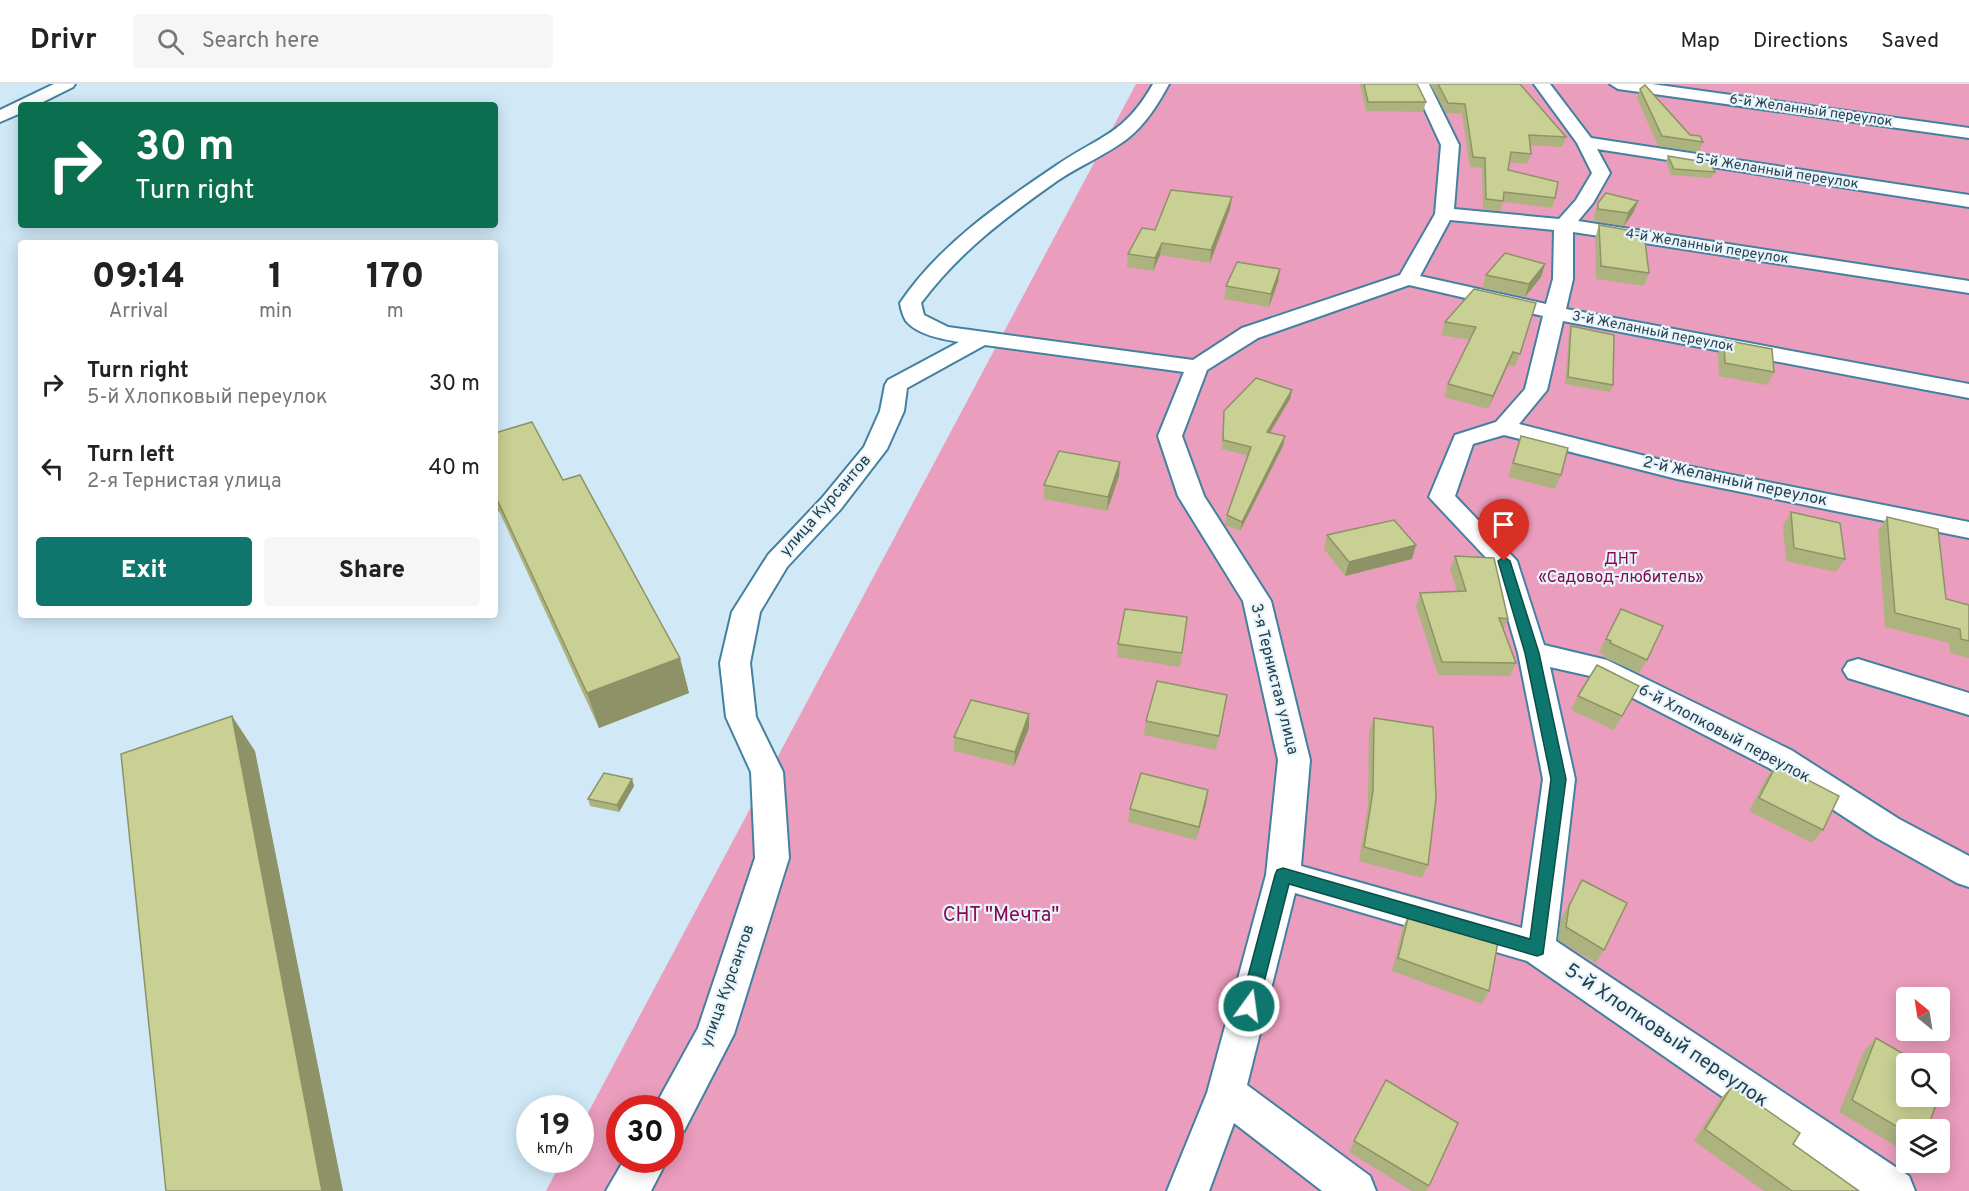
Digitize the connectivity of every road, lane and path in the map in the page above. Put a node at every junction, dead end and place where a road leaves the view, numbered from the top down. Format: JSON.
{"nodes":[{"id":1,"x":39,"y":84,"type":"edge"},
{"id":2,"x":67,"y":84,"type":"edge"},
{"id":3,"x":1161,"y":84,"type":"edge"},
{"id":4,"x":1421,"y":84,"type":"edge"},
{"id":5,"x":1542,"y":84,"type":"edge"},
{"id":6,"x":1618,"y":84,"type":"edge"},
{"id":7,"x":30,"y":102,"type":"edge"},
{"id":8,"x":0,"y":103,"type":"edge"},
{"id":9,"x":18,"y":108,"type":"edge"},
{"id":10,"x":0,"y":117,"type":"edge"},
{"id":11,"x":1969,"y":133,"type":"edge"},
{"id":12,"x":1585,"y":142,"type":"junction"},
{"id":13,"x":1969,"y":201,"type":"edge"},
{"id":14,"x":1444,"y":213,"type":"junction"},
{"id":15,"x":1564,"y":225,"type":"junction"},
{"id":16,"x":1408,"y":279,"type":"junction"},
{"id":17,"x":1969,"y":287,"type":"edge"},
{"id":18,"x":1556,"y":313,"type":"junction"},
{"id":19,"x":982,"y":338,"type":"junction"},
{"id":20,"x":1197,"y":367,"type":"junction"},
{"id":21,"x":1969,"y":391,"type":"edge"},
{"id":22,"x":1504,"y":427,"type":"junction"},
{"id":23,"x":1969,"y":530,"type":"edge"},
{"id":24,"x":1532,"y":653,"type":"junction"},
{"id":25,"x":1858,"y":670,"type":"dead end"},
{"id":26,"x":1969,"y":704,"type":"edge"},
{"id":27,"x":1969,"y":873,"type":"edge"},
{"id":28,"x":1283,"y":875,"type":"junction"},
{"id":29,"x":1537,"y":948,"type":"junction"},
{"id":30,"x":1226,"y":1093,"type":"junction"},
{"id":31,"x":682,"y":1095,"type":"edge"},
{"id":32,"x":639,"y":1173,"type":"edge"},
{"id":33,"x":627,"y":1191,"type":"edge"},
{"id":34,"x":1188,"y":1191,"type":"edge"},
{"id":35,"x":1355,"y":1191,"type":"edge"},
{"id":36,"x":1894,"y":1191,"type":"edge"}],
"edges":[{"from":1,"to":8,"type":"street"},
{"from":2,"to":7,"type":"street"},
{"from":3,"to":19,"type":"street"},
{"from":4,"to":14,"type":"street"},
{"from":5,"to":12,"type":"street"},
{"from":6,"to":11,"type":"street","name":"6-й Желанный переулок"},
{"from":9,"to":10,"type":"street"},
{"from":12,"to":13,"type":"street","name":"5-й Желанный переулок"},
{"from":12,"to":15,"type":"street"},
{"from":14,"to":15,"type":"street","name":"4-й Желанный переулок"},
{"from":14,"to":16,"type":"street"},
{"from":15,"to":17,"type":"street","name":"4-й Желанный переулок"},
{"from":15,"to":18,"type":"street"},
{"from":16,"to":18,"type":"street","name":"3-й Желанный переулок"},
{"from":16,"to":20,"type":"street"},
{"from":18,"to":21,"type":"street","name":"3-й Желанный переулок"},
{"from":18,"to":22,"type":"street"},
{"from":19,"to":20,"type":"street"},
{"from":19,"to":31,"type":"street","name":"улица Курсантов"},
{"from":20,"to":28,"type":"street","name":"3-я Тернистая улица"},
{"from":22,"to":23,"type":"street","name":"2-й Желанный переулок"},
{"from":22,"to":24,"type":"street"},
{"from":24,"to":27,"type":"street","name":"6-й Хлопковый переулок"},
{"from":24,"to":29,"type":"street"},
{"from":25,"to":26,"type":"street"},
{"from":28,"to":29,"type":"street","name":"5-й Хлопковый переулок"},
{"from":28,"to":30,"type":"street","name":"3-я Тернистая улица"},
{"from":29,"to":36,"type":"street","name":"5-й Хлопковый переулок"},
{"from":30,"to":34,"type":"street","name":"3-я Тернистая улица"},
{"from":30,"to":35,"type":"street"},
{"from":32,"to":33,"type":"street"}]}
